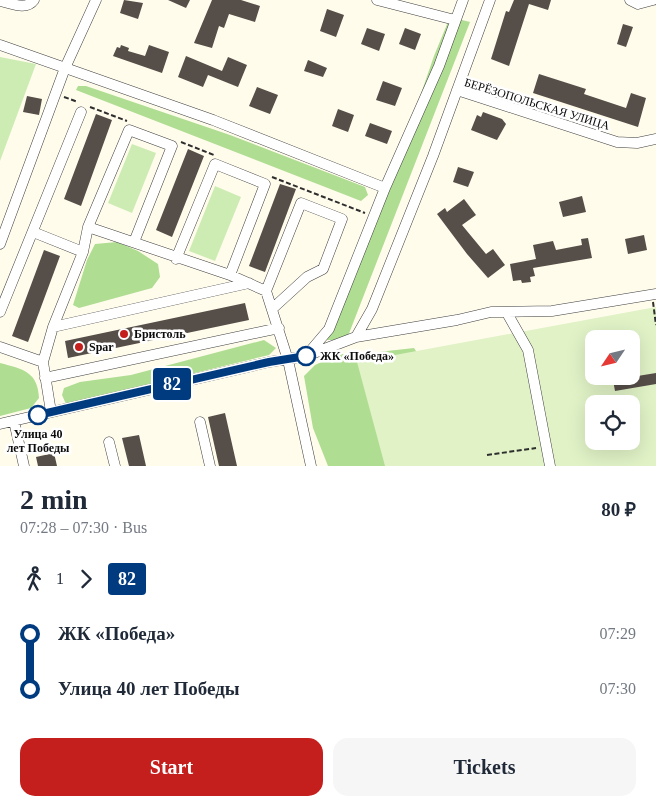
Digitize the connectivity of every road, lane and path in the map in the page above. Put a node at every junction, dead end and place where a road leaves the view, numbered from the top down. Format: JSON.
{"nodes":[{"id":1,"x":34,"y":0,"type":"edge"},
{"id":2,"x":96,"y":0,"type":"edge"},
{"id":3,"x":377,"y":0,"type":"edge"},
{"id":4,"x":463,"y":0,"type":"edge"},
{"id":5,"x":490,"y":0,"type":"edge"},
{"id":6,"x":630,"y":0,"type":"edge"},
{"id":7,"x":652,"y":0,"type":"edge"},
{"id":8,"x":0,"y":1,"type":"edge"},
{"id":9,"x":456,"y":20,"type":"junction"},
{"id":10,"x":0,"y":45,"type":"edge"},
{"id":11,"x":65,"y":68,"type":"junction"},
{"id":12,"x":457,"y":90,"type":"junction"},
{"id":13,"x":81,"y":112,"type":"dead end"},
{"id":14,"x":656,"y":139,"type":"edge"},
{"id":15,"x":385,"y":188,"type":"junction"},
{"id":16,"x":88,"y":227,"type":"junction"},
{"id":17,"x":33,"y":232,"type":"junction"},
{"id":18,"x":134,"y":242,"type":"junction"},
{"id":19,"x":0,"y":244,"type":"edge"},
{"id":20,"x":83,"y":252,"type":"junction"},
{"id":21,"x":176,"y":259,"type":"junction"},
{"id":22,"x":230,"y":275,"type":"junction"},
{"id":23,"x":250,"y":283,"type":"junction"},
{"id":24,"x":266,"y":291,"type":"junction"},
{"id":25,"x":654,"y":295,"type":"edge"},
{"id":26,"x":272,"y":309,"type":"junction"},
{"id":27,"x":0,"y":312,"type":"edge"},
{"id":28,"x":507,"y":313,"type":"junction"},
{"id":29,"x":656,"y":325,"type":"edge"},
{"id":30,"x":53,"y":327,"type":"junction"},
{"id":31,"x":279,"y":328,"type":"junction"},
{"id":32,"x":356,"y":337,"type":"junction"},
{"id":33,"x":0,"y":347,"type":"edge"},
{"id":34,"x":306,"y":356,"type":"junction"},
{"id":35,"x":288,"y":360,"type":"junction"},
{"id":36,"x":42,"y":362,"type":"junction"},
{"id":37,"x":45,"y":378,"type":"junction"},
{"id":38,"x":51,"y":412,"type":"junction"},
{"id":39,"x":14,"y":420,"type":"junction"},
{"id":40,"x":200,"y":422,"type":"dead end"},
{"id":41,"x":0,"y":424,"type":"edge"},
{"id":42,"x":109,"y":442,"type":"dead end"},
{"id":43,"x":546,"y":447,"type":"junction"},
{"id":44,"x":487,"y":456,"type":"dead end"},
{"id":45,"x":24,"y":466,"type":"edge"},
{"id":46,"x":115,"y":466,"type":"edge"},
{"id":47,"x":210,"y":466,"type":"edge"},
{"id":48,"x":311,"y":466,"type":"edge"},
{"id":49,"x":550,"y":466,"type":"edge"}],
"edges":[{"from":1,"to":8,"type":"street"},
{"from":2,"to":11,"type":"street"},
{"from":3,"to":9,"type":"street"},
{"from":4,"to":9,"type":"street"},
{"from":5,"to":12,"type":"street"},
{"from":6,"to":7,"type":"street"},
{"from":9,"to":15,"type":"street"},
{"from":10,"to":11,"type":"street"},
{"from":11,"to":15,"type":"street"},
{"from":11,"to":19,"type":"street"},
{"from":12,"to":14,"type":"street","name":"БЕРЁЗОПОЛЬСКАЯ УЛИЦА"},
{"from":12,"to":32,"type":"street","name":"БЕРЁЗОПОЛЬСКАЯ УЛИЦА"},
{"from":13,"to":17,"type":"street"},
{"from":15,"to":34,"type":"street"},
{"from":16,"to":18,"type":"street"},
{"from":16,"to":18,"type":"street"},
{"from":16,"to":20,"type":"street"},
{"from":17,"to":20,"type":"street"},
{"from":17,"to":27,"type":"street"},
{"from":18,"to":21,"type":"street"},
{"from":20,"to":30,"type":"street"},
{"from":21,"to":22,"type":"street"},
{"from":21,"to":22,"type":"street"},
{"from":22,"to":23,"type":"street"},
{"from":23,"to":24,"type":"street"},
{"from":23,"to":30,"type":"street"},
{"from":24,"to":26,"type":"street"},
{"from":24,"to":26,"type":"street"},
{"from":25,"to":28,"type":"street"},
{"from":25,"to":29,"type":"path"},
{"from":26,"to":31,"type":"street"},
{"from":28,"to":32,"type":"street"},
{"from":28,"to":43,"type":"street"},
{"from":30,"to":36,"type":"street"},
{"from":31,"to":35,"type":"street"},
{"from":31,"to":37,"type":"street"},
{"from":32,"to":34,"type":"street"},
{"from":33,"to":36,"type":"street"},
{"from":34,"to":35,"type":"street"},
{"from":35,"to":38,"type":"street"},
{"from":35,"to":48,"type":"street"},
{"from":36,"to":37,"type":"street"},
{"from":37,"to":38,"type":"street"},
{"from":38,"to":39,"type":"street"},
{"from":39,"to":41,"type":"street"},
{"from":39,"to":45,"type":"street"},
{"from":40,"to":47,"type":"street"},
{"from":42,"to":46,"type":"street"},
{"from":43,"to":44,"type":"path"},
{"from":43,"to":49,"type":"street"}]}
